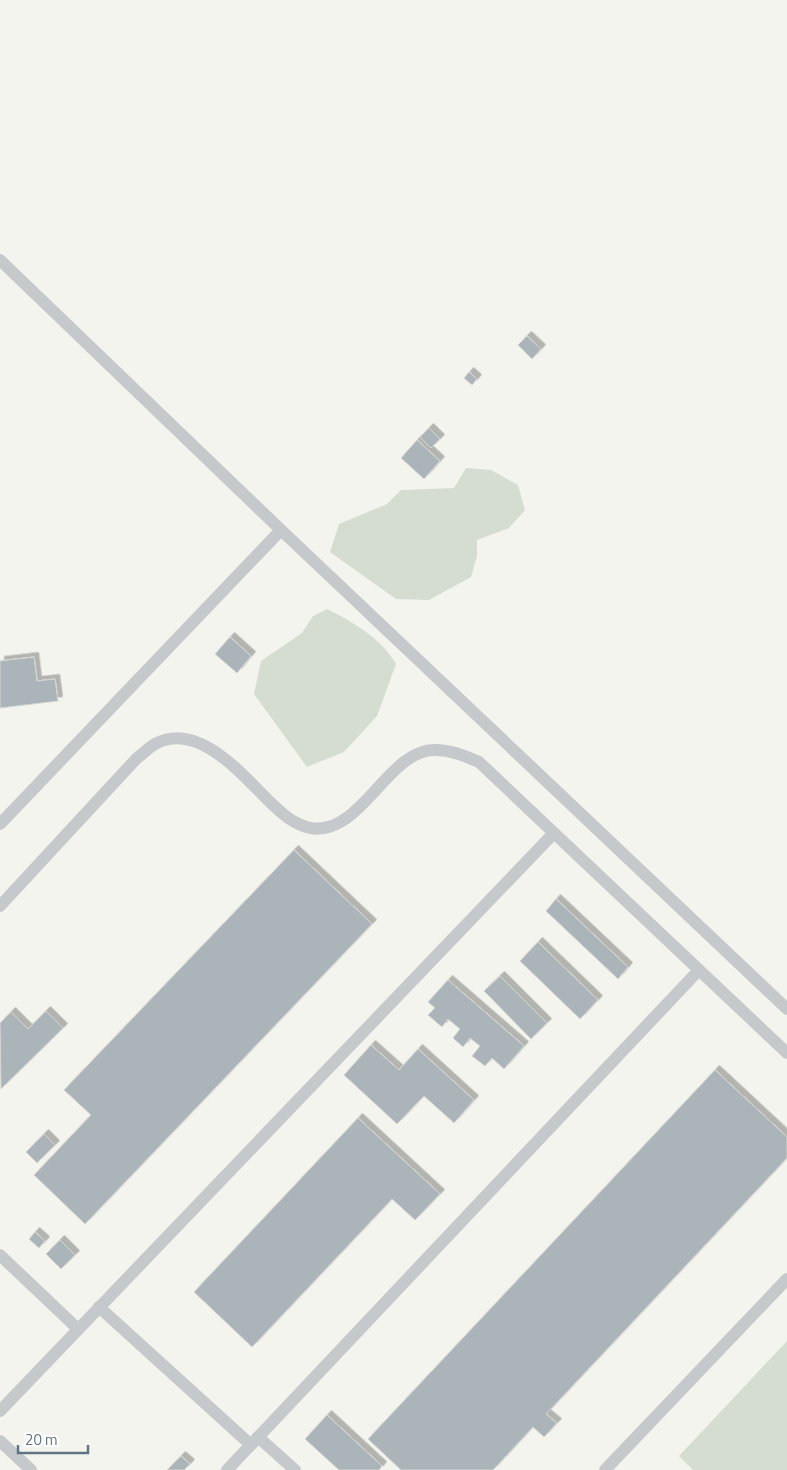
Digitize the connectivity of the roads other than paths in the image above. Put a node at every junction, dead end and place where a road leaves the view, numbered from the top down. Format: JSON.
{"nodes":[{"id":1,"x":0,"y":260,"type":"edge"},
{"id":2,"x":281,"y":530,"type":"junction"},
{"id":3,"x":0,"y":824,"type":"edge"},
{"id":4,"x":554,"y":833,"type":"junction"},
{"id":5,"x":0,"y":906,"type":"edge"},
{"id":6,"x":699,"y":970,"type":"junction"},
{"id":7,"x":787,"y":1009,"type":"edge"},
{"id":8,"x":787,"y":1053,"type":"edge"},
{"id":9,"x":0,"y":1255,"type":"edge"},
{"id":10,"x":787,"y":1279,"type":"edge"},
{"id":11,"x":99,"y":1307,"type":"junction"},
{"id":12,"x":78,"y":1329,"type":"junction"},
{"id":13,"x":0,"y":1411,"type":"edge"},
{"id":14,"x":254,"y":1441,"type":"junction"},
{"id":15,"x":0,"y":1442,"type":"edge"},
{"id":16,"x":610,"y":1465,"type":"edge"},
{"id":17,"x":30,"y":1470,"type":"edge"},
{"id":18,"x":227,"y":1470,"type":"edge"},
{"id":19,"x":295,"y":1470,"type":"edge"},
{"id":20,"x":624,"y":1470,"type":"edge"}],
"edges":[{"from":1,"to":2,"type":"lane"},
{"from":2,"to":3,"type":"lane"},
{"from":2,"to":7,"type":"lane"},
{"from":4,"to":5,"type":"lane"},
{"from":4,"to":6,"type":"lane"},
{"from":4,"to":11,"type":"lane"},
{"from":6,"to":8,"type":"lane"},
{"from":6,"to":14,"type":"lane"},
{"from":9,"to":12,"type":"lane"},
{"from":10,"to":16,"type":"lane"},
{"from":11,"to":12,"type":"lane"},
{"from":11,"to":14,"type":"lane"},
{"from":12,"to":13,"type":"lane"},
{"from":14,"to":18,"type":"lane"},
{"from":14,"to":19,"type":"lane"},
{"from":15,"to":17,"type":"lane"},
{"from":16,"to":20,"type":"lane"}]}
